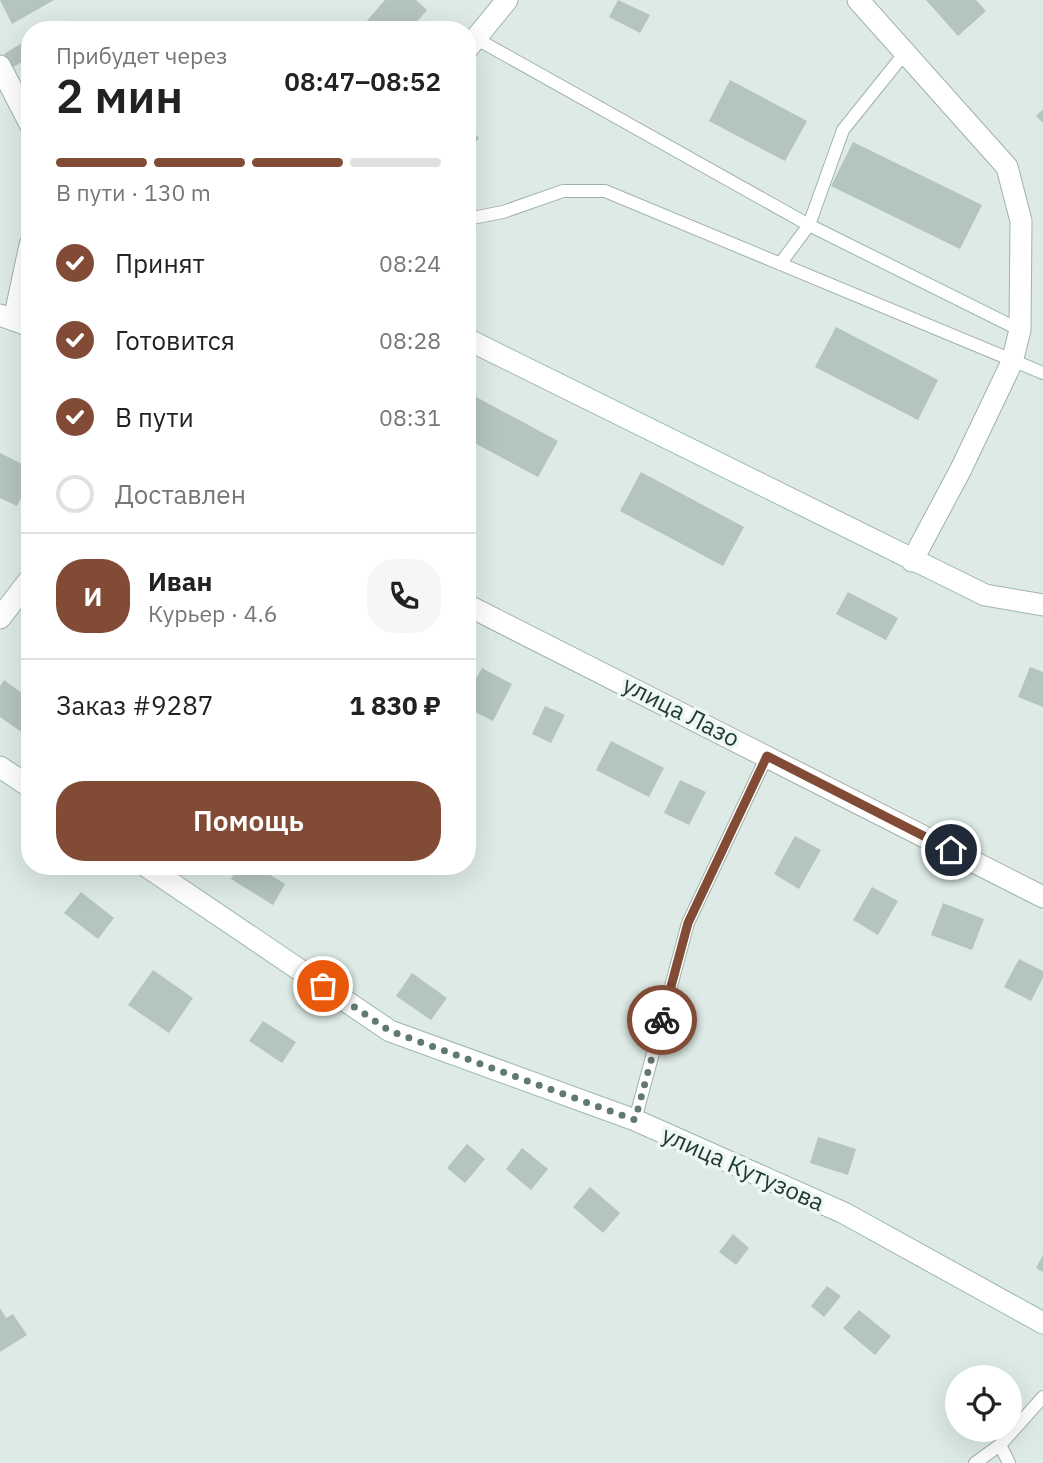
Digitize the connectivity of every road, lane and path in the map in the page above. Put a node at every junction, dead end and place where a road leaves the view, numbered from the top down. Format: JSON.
{"nodes":[{"id":1,"x":507,"y":0,"type":"edge"},
{"id":2,"x":858,"y":0,"type":"edge"},
{"id":3,"x":476,"y":38,"type":"edge"},
{"id":4,"x":476,"y":47,"type":"edge"},
{"id":5,"x":904,"y":54,"type":"junction"},
{"id":6,"x":0,"y":66,"type":"edge"},
{"id":7,"x":21,"y":107,"type":"edge"},
{"id":8,"x":476,"y":217,"type":"edge"},
{"id":9,"x":810,"y":225,"type":"junction"},
{"id":10,"x":780,"y":264,"type":"junction"},
{"id":11,"x":21,"y":291,"type":"edge"},
{"id":12,"x":15,"y":321,"type":"edge"},
{"id":13,"x":1020,"y":330,"type":"junction"},
{"id":14,"x":476,"y":343,"type":"edge"},
{"id":15,"x":1012,"y":362,"type":"junction"},
{"id":16,"x":1043,"y":373,"type":"edge"},
{"id":17,"x":912,"y":561,"type":"junction"},
{"id":18,"x":21,"y":591,"type":"edge"},
{"id":19,"x":1043,"y":606,"type":"edge"},
{"id":20,"x":476,"y":610,"type":"edge"},
{"id":21,"x":0,"y":618,"type":"edge"},
{"id":22,"x":767,"y":756,"type":"junction"},
{"id":23,"x":0,"y":767,"type":"edge"},
{"id":24,"x":21,"y":782,"type":"edge"},
{"id":25,"x":159,"y":875,"type":"edge"},
{"id":26,"x":1043,"y":897,"type":"edge"},
{"id":27,"x":635,"y":1120,"type":"junction"},
{"id":28,"x":1043,"y":1323,"type":"edge"},
{"id":29,"x":1043,"y":1397,"type":"edge"},
{"id":30,"x":1000,"y":1445,"type":"junction"},
{"id":31,"x":975,"y":1463,"type":"edge"},
{"id":32,"x":1009,"y":1463,"type":"edge"}],
"edges":[{"from":1,"to":3,"type":"street"},
{"from":2,"to":5,"type":"street"},
{"from":4,"to":9,"type":"lane"},
{"from":5,"to":9,"type":"lane"},
{"from":5,"to":13,"type":"street"},
{"from":6,"to":7,"type":"street"},
{"from":8,"to":10,"type":"lane"},
{"from":9,"to":10,"type":"lane"},
{"from":9,"to":13,"type":"lane"},
{"from":10,"to":15,"type":"lane"},
{"from":11,"to":12,"type":"street"},
{"from":13,"to":15,"type":"street"},
{"from":14,"to":17,"type":"street"},
{"from":15,"to":16,"type":"lane"},
{"from":15,"to":17,"type":"street"},
{"from":17,"to":19,"type":"street"},
{"from":18,"to":21,"type":"street"},
{"from":20,"to":22,"type":"street","name":"улица Лазо"},
{"from":22,"to":26,"type":"street","name":"улица Лазо"},
{"from":22,"to":27,"type":"lane"},
{"from":23,"to":24,"type":"street"},
{"from":25,"to":27,"type":"street","name":"улица Кутузова"},
{"from":27,"to":28,"type":"street","name":"улица Кутузова"},
{"from":29,"to":30,"type":"lane"},
{"from":30,"to":31,"type":"lane"},
{"from":30,"to":32,"type":"lane"}]}
